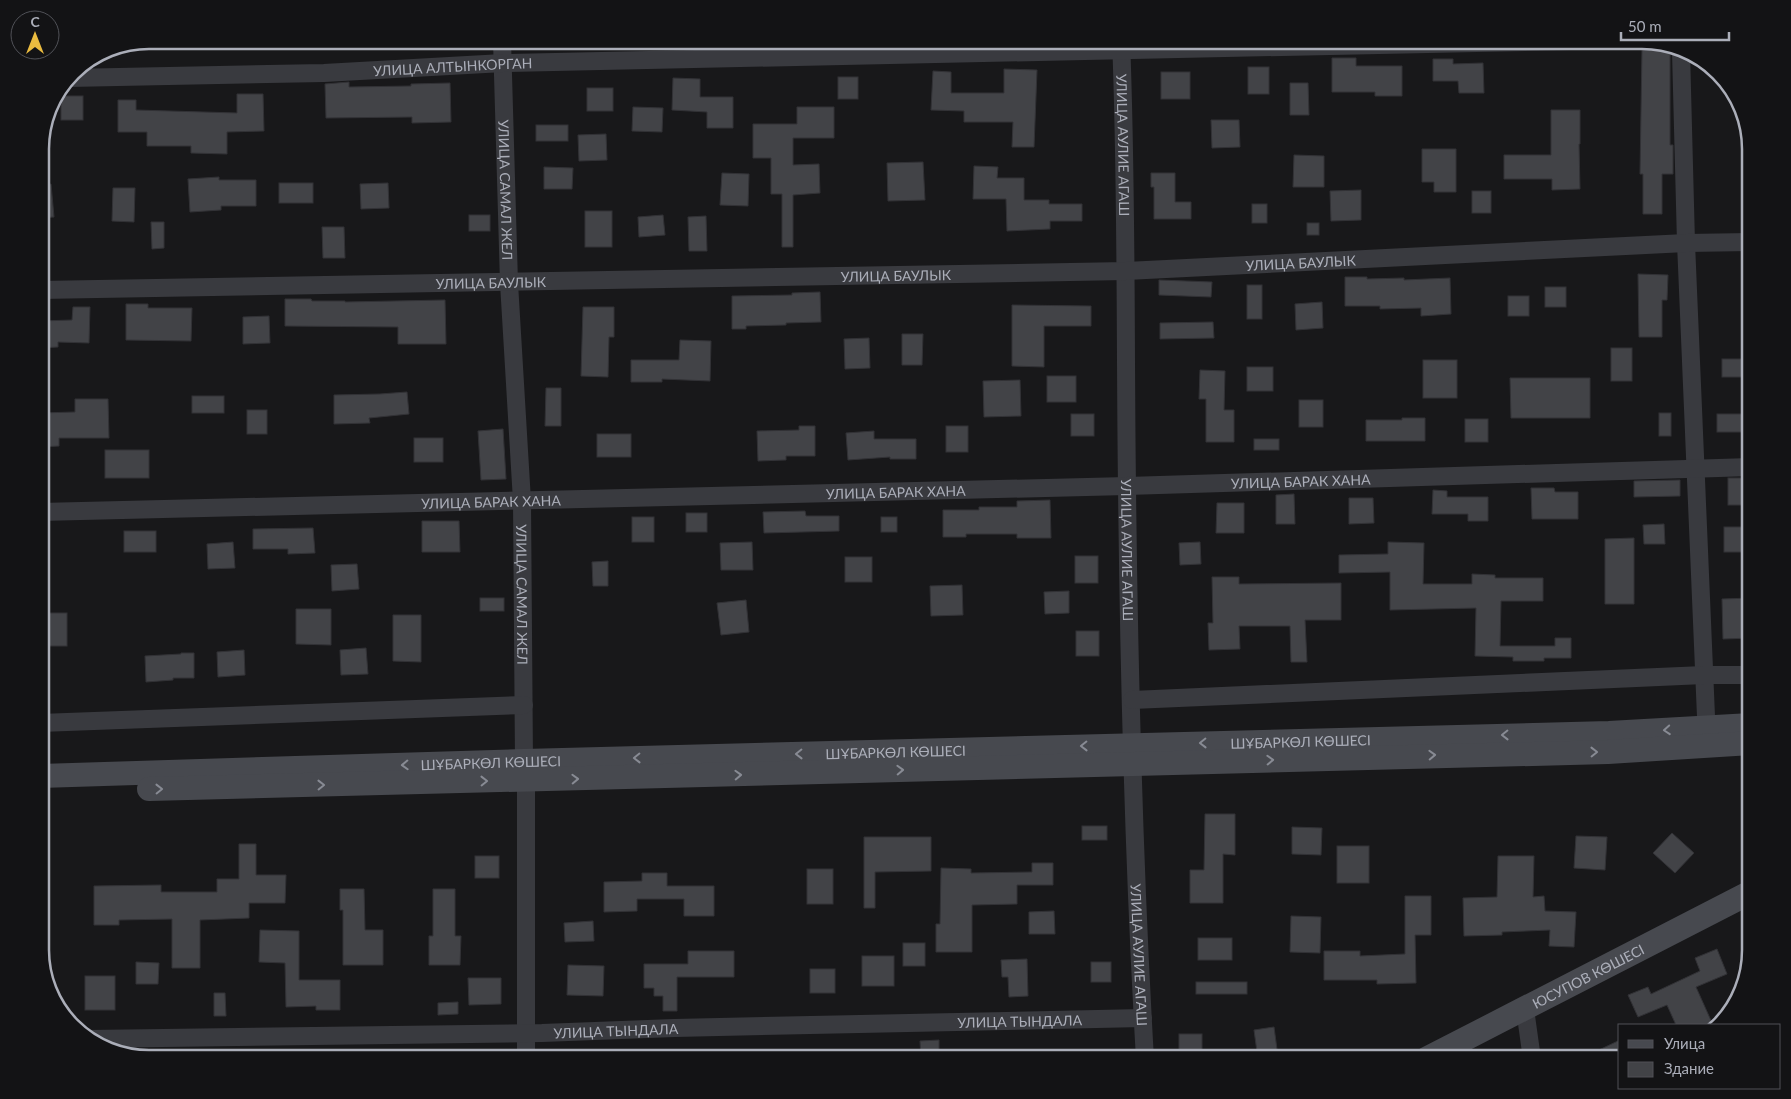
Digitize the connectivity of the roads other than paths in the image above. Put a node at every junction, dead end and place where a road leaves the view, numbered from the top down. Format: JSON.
{"nodes":[{"id":1,"x":502,"y":49,"type":"edge"},
{"id":2,"x":984,"y":49,"type":"edge"},
{"id":3,"x":1121,"y":49,"type":"edge"},
{"id":4,"x":1681,"y":57,"type":"edge"},
{"id":5,"x":503,"y":63,"type":"junction"},
{"id":6,"x":78,"y":78,"type":"edge"},
{"id":7,"x":1742,"y":242,"type":"edge"},
{"id":8,"x":1686,"y":244,"type":"junction"},
{"id":9,"x":1126,"y":271,"type":"junction"},
{"id":10,"x":509,"y":283,"type":"junction"},
{"id":11,"x":49,"y":290,"type":"edge"},
{"id":12,"x":1742,"y":467,"type":"edge"},
{"id":13,"x":1694,"y":469,"type":"junction"},
{"id":14,"x":1127,"y":486,"type":"junction"},
{"id":15,"x":522,"y":501,"type":"junction"},
{"id":16,"x":49,"y":512,"type":"edge"},
{"id":17,"x":1704,"y":675,"type":"junction"},
{"id":18,"x":1742,"y":675,"type":"edge"},
{"id":19,"x":1132,"y":700,"type":"junction"},
{"id":20,"x":524,"y":705,"type":"junction"},
{"id":21,"x":49,"y":723,"type":"edge"},
{"id":22,"x":1742,"y":727,"type":"edge"},
{"id":23,"x":1707,"y":736,"type":"junction"},
{"id":24,"x":1742,"y":742,"type":"edge"},
{"id":25,"x":1133,"y":755,"type":"junction"},
{"id":26,"x":525,"y":771,"type":"junction"},
{"id":27,"x":49,"y":776,"type":"edge"},
{"id":28,"x":49,"y":792,"type":"edge"},
{"id":29,"x":1742,"y":897,"type":"edge"},
{"id":30,"x":1742,"y":914,"type":"edge"},
{"id":31,"x":1526,"y":1017,"type":"junction"},
{"id":32,"x":1143,"y":1018,"type":"junction"},
{"id":33,"x":526,"y":1034,"type":"junction"},
{"id":34,"x":101,"y":1038,"type":"edge"},
{"id":35,"x":526,"y":1050,"type":"edge"},
{"id":36,"x":1145,"y":1050,"type":"edge"},
{"id":37,"x":1447,"y":1050,"type":"edge"},
{"id":38,"x":1474,"y":1050,"type":"edge"},
{"id":39,"x":1531,"y":1050,"type":"edge"}],
"edges":[{"from":1,"to":5,"type":"street","name":"УЛИЦА САМАЛ ЖЕЛ"},
{"from":2,"to":5,"type":"street","name":"УЛИЦА АЛТЫНКОРГАН"},
{"from":3,"to":9,"type":"street","name":"УЛИЦА АУЛИЕ АГАШ"},
{"from":4,"to":8,"type":"street"},
{"from":5,"to":6,"type":"street","name":"УЛИЦА АЛТЫНКОРГАН"},
{"from":5,"to":10,"type":"street","name":"УЛИЦА САМАЛ ЖЕЛ"},
{"from":7,"to":8,"type":"street","name":"УЛИЦА БАУЛЫК"},
{"from":8,"to":9,"type":"street","name":"УЛИЦА БАУЛЫК"},
{"from":8,"to":13,"type":"street"},
{"from":9,"to":10,"type":"street","name":"УЛИЦА БАУЛЫК"},
{"from":9,"to":14,"type":"street","name":"УЛИЦА АУЛИЕ АГАШ"},
{"from":10,"to":11,"type":"street","name":"УЛИЦА БАУЛЫК"},
{"from":10,"to":15,"type":"street","name":"УЛИЦА САМАЛ ЖЕЛ"},
{"from":12,"to":13,"type":"street","name":"УЛИЦА БАРАК ХАНА"},
{"from":13,"to":14,"type":"street","name":"УЛИЦА БАРАК ХАНА"},
{"from":13,"to":17,"type":"street"},
{"from":14,"to":15,"type":"street","name":"УЛИЦА БАРАК ХАНА"},
{"from":14,"to":19,"type":"street","name":"УЛИЦА АУЛИЕ АГАШ"},
{"from":15,"to":16,"type":"street","name":"УЛИЦА БАРАК ХАНА"},
{"from":15,"to":20,"type":"street","name":"УЛИЦА САМАЛ ЖЕЛ"},
{"from":17,"to":18,"type":"street"},
{"from":17,"to":19,"type":"street"},
{"from":17,"to":23,"type":"street"},
{"from":19,"to":25,"type":"street","name":"УЛИЦА АУЛИЕ АГАШ"},
{"from":20,"to":21,"type":"street"},
{"from":20,"to":26,"type":"street","name":"УЛИЦА САМАЛ ЖЕЛ"},
{"from":22,"to":23,"type":"street","name":"ШҰБАРКӨЛ КӨШЕСІ"},
{"from":23,"to":24,"type":"street","name":"ШҰБАРКӨЛ КӨШЕСІ"},
{"from":23,"to":25,"type":"street","name":"ШҰБАРКӨЛ КӨШЕСІ"},
{"from":25,"to":26,"type":"street","name":"ШҰБАРКӨЛ КӨШЕСІ"},
{"from":25,"to":32,"type":"street","name":"УЛИЦА АУЛИЕ АГАШ"},
{"from":26,"to":27,"type":"street","name":"ШҰБАРКӨЛ КӨШЕСІ","one_way":true},
{"from":28,"to":26,"type":"street","name":"ШҰБАРКӨЛ КӨШЕСІ","one_way":true},
{"from":26,"to":33,"type":"street","name":"УЛИЦА САМАЛ ЖЕЛ"},
{"from":29,"to":31,"type":"street","name":"ЮСУПОВ КӨШЕСІ"},
{"from":30,"to":31,"type":"street","name":"ЮСУПОВ КӨШЕСІ"},
{"from":31,"to":37,"type":"street","name":"ЮСУПОВ КӨШЕСІ"},
{"from":31,"to":38,"type":"street","name":"ЮСУПОВ КӨШЕСІ"},
{"from":31,"to":39,"type":"street"},
{"from":32,"to":33,"type":"street","name":"УЛИЦА ТЫНДАЛА"},
{"from":32,"to":36,"type":"street","name":"УЛИЦА АУЛИЕ АГАШ"},
{"from":33,"to":34,"type":"street","name":"УЛИЦА ТЫНДАЛА"},
{"from":33,"to":35,"type":"street","name":"УЛИЦА САМАЛ ЖЕЛ"}]}
